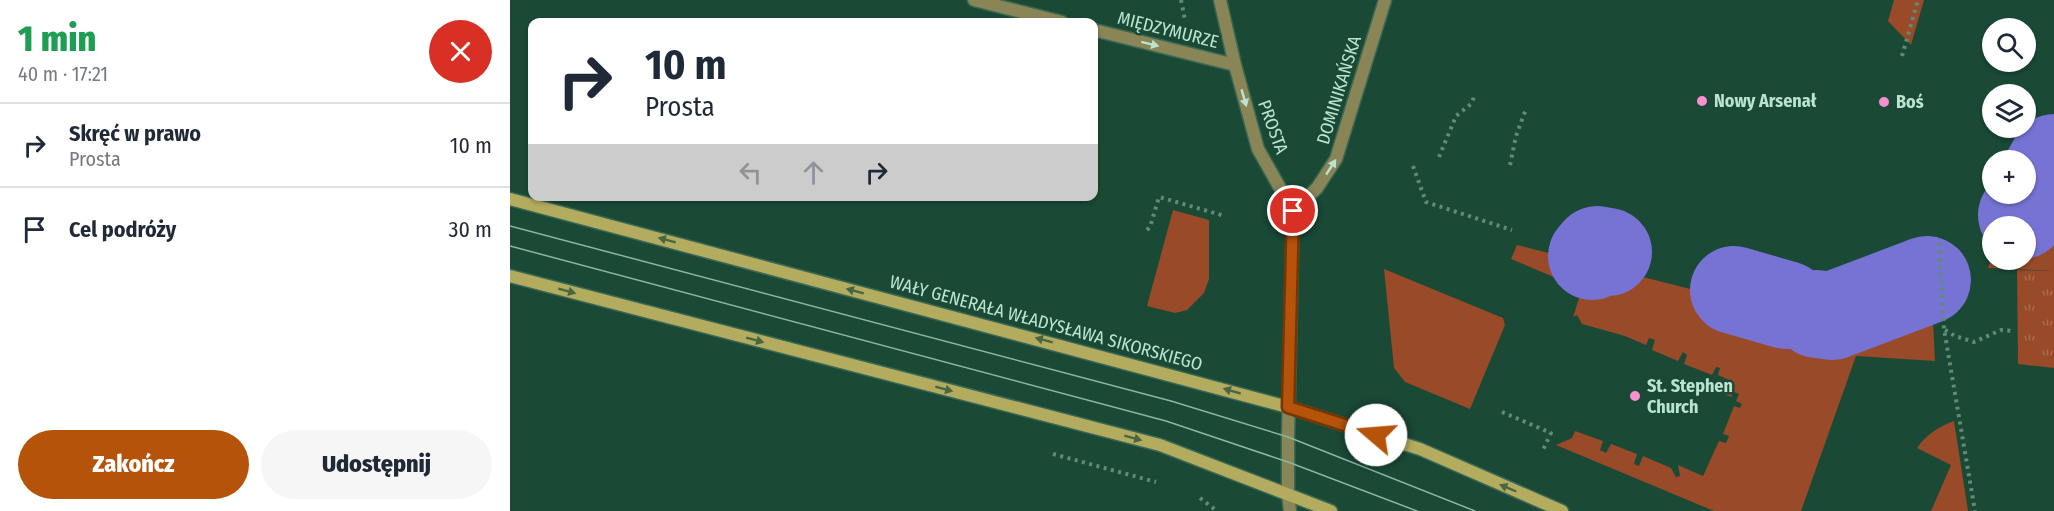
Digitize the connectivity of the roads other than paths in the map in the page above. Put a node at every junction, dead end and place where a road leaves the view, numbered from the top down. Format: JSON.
{"nodes":[{"id":1,"x":974,"y":0,"type":"edge"},
{"id":2,"x":1220,"y":0,"type":"edge"},
{"id":3,"x":1385,"y":0,"type":"edge"},
{"id":4,"x":1046,"y":18,"type":"edge"},
{"id":5,"x":1098,"y":31,"type":"edge"},
{"id":6,"x":1235,"y":65,"type":"junction"},
{"id":7,"x":510,"y":199,"type":"edge"},
{"id":8,"x":1293,"y":211,"type":"junction"},
{"id":9,"x":510,"y":276,"type":"edge"},
{"id":10,"x":1288,"y":407,"type":"junction"},
{"id":11,"x":1288,"y":494,"type":"junction"},
{"id":12,"x":1290,"y":511,"type":"edge"},
{"id":13,"x":1332,"y":511,"type":"edge"},
{"id":14,"x":1562,"y":511,"type":"edge"}],
"edges":[{"from":1,"to":4,"type":"street"},
{"from":2,"to":6,"type":"street","name":"PROSTA"},
{"from":8,"to":3,"type":"street","name":"DOMINIKAŃSKA","one_way":true},
{"from":5,"to":6,"type":"street","name":"MIĘDZYMURZE","one_way":true},
{"from":6,"to":8,"type":"street","name":"PROSTA","one_way":true},
{"from":10,"to":7,"type":"street","name":"WAŁY GENERAŁA WŁADYSŁAWA SIKORSKIEGO","one_way":true},
{"from":8,"to":10,"type":"street"},
{"from":9,"to":11,"type":"street","one_way":true},
{"from":10,"to":11,"type":"street"},
{"from":14,"to":10,"type":"street","name":"WAŁY GENERAŁA WŁADYSŁAWA SIKORSKIEGO","one_way":true},
{"from":11,"to":12,"type":"street"},
{"from":11,"to":13,"type":"street"}]}
